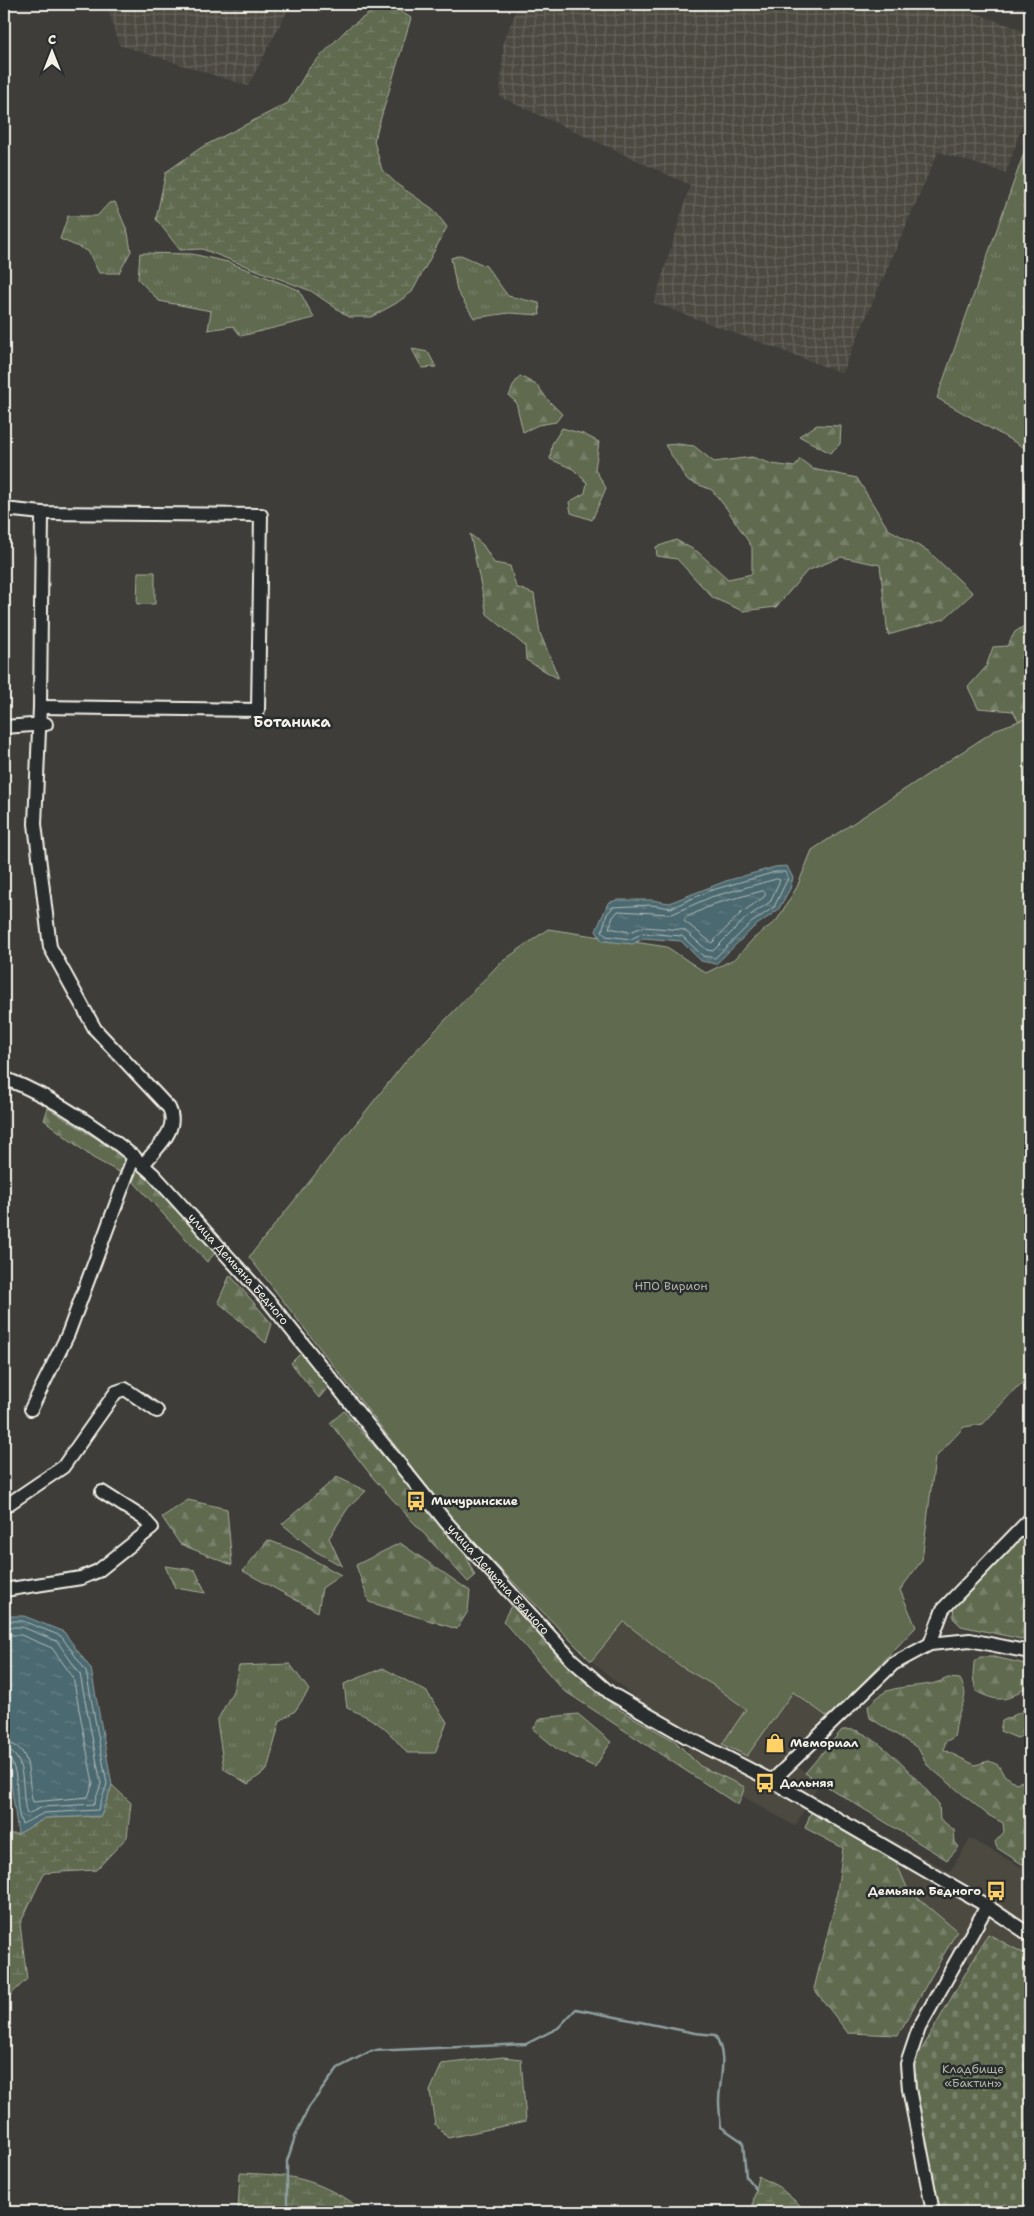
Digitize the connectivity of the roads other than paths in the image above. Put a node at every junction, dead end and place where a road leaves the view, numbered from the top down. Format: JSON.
{"nodes":[{"id":1,"x":4,"y":509,"type":"edge"},
{"id":2,"x":42,"y":513,"type":"junction"},
{"id":3,"x":40,"y":707,"type":"junction"},
{"id":4,"x":44,"y":724,"type":"junction"},
{"id":5,"x":4,"y":727,"type":"edge"},
{"id":6,"x":4,"y":1078,"type":"edge"},
{"id":7,"x":138,"y":1160,"type":"junction"},
{"id":8,"x":31,"y":1409,"type":"dead end"},
{"id":9,"x":157,"y":1411,"type":"dead end"},
{"id":10,"x":102,"y":1492,"type":"dead end"},
{"id":11,"x":4,"y":1507,"type":"edge"},
{"id":12,"x":1030,"y":1519,"type":"edge"},
{"id":13,"x":4,"y":1590,"type":"edge"},
{"id":14,"x":930,"y":1644,"type":"junction"},
{"id":15,"x":1030,"y":1652,"type":"edge"},
{"id":16,"x":772,"y":1781,"type":"junction"},
{"id":17,"x":987,"y":1906,"type":"junction"},
{"id":18,"x":1030,"y":1935,"type":"edge"},
{"id":19,"x":933,"y":2212,"type":"edge"}],
"edges":[{"from":1,"to":2,"type":"street"},
{"from":2,"to":3,"type":"street"},
{"from":2,"to":3,"type":"street"},
{"from":3,"to":4,"type":"street"},
{"from":4,"to":5,"type":"street"},
{"from":4,"to":7,"type":"street"},
{"from":6,"to":7,"type":"street","name":"улица Демьяна Бедного"},
{"from":7,"to":8,"type":"street"},
{"from":7,"to":16,"type":"street","name":"улица Демьяна Бедного"},
{"from":9,"to":11,"type":"street"},
{"from":10,"to":13,"type":"street"},
{"from":12,"to":14,"type":"street"},
{"from":14,"to":15,"type":"street"},
{"from":14,"to":16,"type":"street"},
{"from":16,"to":17,"type":"street","name":"улица Демьяна Бедного"},
{"from":17,"to":18,"type":"street","name":"улица Демьяна Бедного"},
{"from":17,"to":19,"type":"street"}]}
